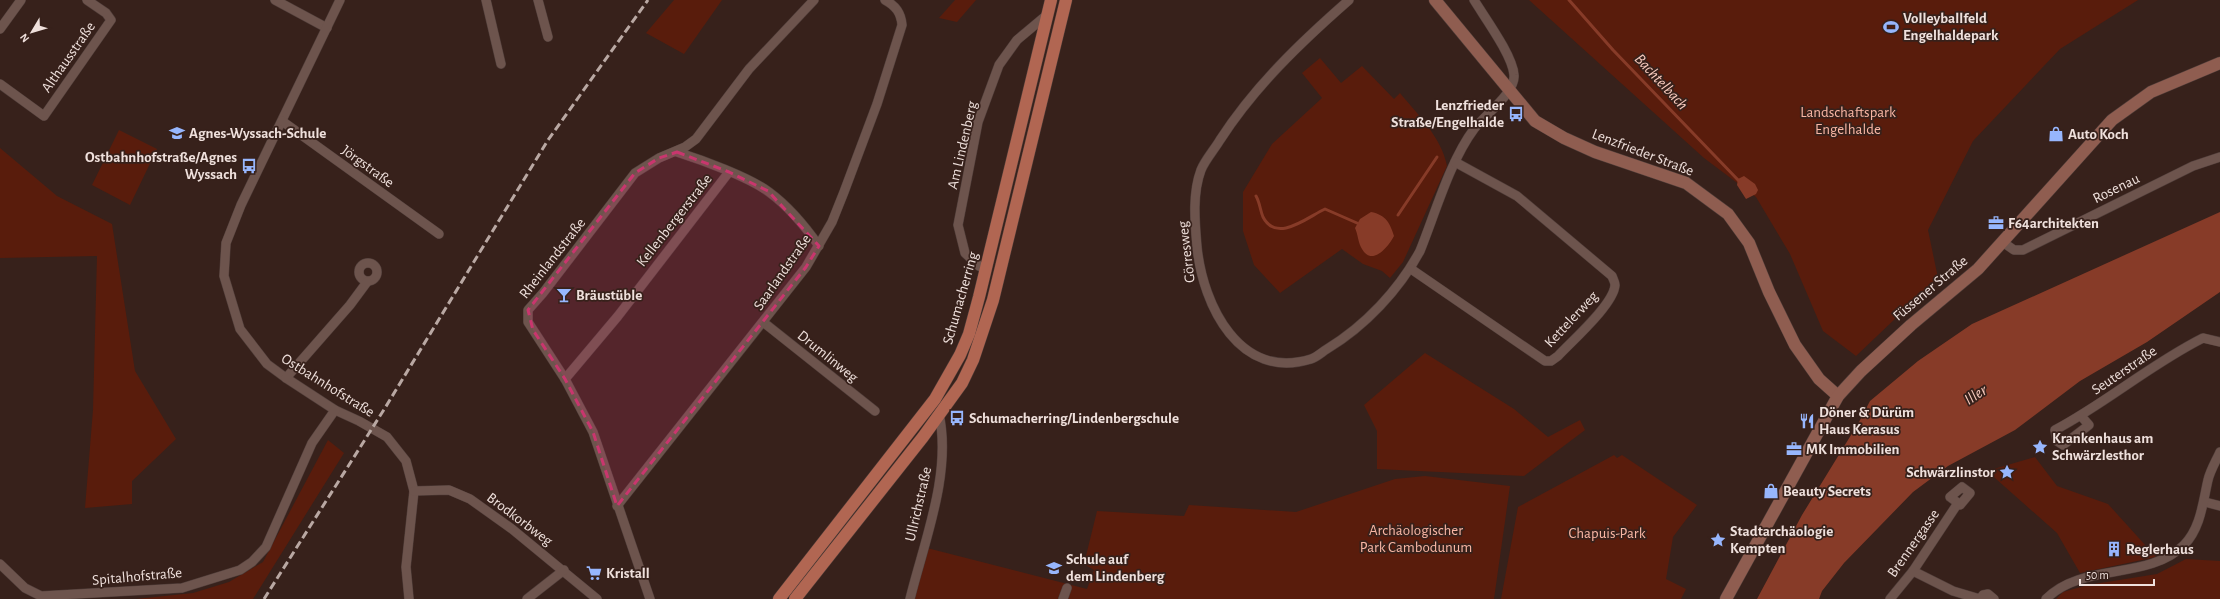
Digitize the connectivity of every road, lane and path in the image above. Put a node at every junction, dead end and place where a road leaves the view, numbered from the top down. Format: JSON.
{"nodes":[{"id":1,"x":21,"y":0,"type":"edge"},
{"id":2,"x":87,"y":0,"type":"edge"},
{"id":3,"x":275,"y":0,"type":"edge"},
{"id":4,"x":340,"y":0,"type":"edge"},
{"id":5,"x":486,"y":0,"type":"edge"},
{"id":6,"x":538,"y":0,"type":"edge"},
{"id":7,"x":814,"y":0,"type":"edge"},
{"id":8,"x":885,"y":0,"type":"edge"},
{"id":9,"x":901,"y":0,"type":"edge"},
{"id":10,"x":1051,"y":0,"type":"edge"},
{"id":11,"x":1066,"y":0,"type":"edge"},
{"id":12,"x":1349,"y":0,"type":"edge"},
{"id":13,"x":1435,"y":0,"type":"edge"},
{"id":14,"x":1474,"y":0,"type":"edge"},
{"id":15,"x":895,"y":7,"type":"junction"},
{"id":16,"x":1048,"y":14,"type":"junction"},
{"id":17,"x":327,"y":28,"type":"junction"},
{"id":18,"x":0,"y":29,"type":"edge"},
{"id":19,"x":548,"y":37,"type":"dead end"},
{"id":20,"x":2220,"y":63,"type":"edge"},
{"id":21,"x":501,"y":64,"type":"dead end"},
{"id":22,"x":0,"y":84,"type":"edge"},
{"id":23,"x":1510,"y":92,"type":"junction"},
{"id":24,"x":282,"y":121,"type":"junction"},
{"id":25,"x":677,"y":152,"type":"junction"},
{"id":26,"x":2220,"y":157,"type":"edge"},
{"id":27,"x":1456,"y":162,"type":"junction"},
{"id":28,"x":729,"y":172,"type":"junction"},
{"id":29,"x":439,"y":234,"type":"dead end"},
{"id":30,"x":2004,"y":243,"type":"junction"},
{"id":31,"x":819,"y":246,"type":"junction"},
{"id":32,"x":985,"y":269,"type":"junction"},
{"id":33,"x":1411,"y":269,"type":"junction"},
{"id":34,"x":367,"y":282,"type":"dead end"},
{"id":35,"x":764,"y":322,"type":"junction"},
{"id":36,"x":2220,"y":342,"type":"edge"},
{"id":37,"x":286,"y":378,"type":"junction"},
{"id":38,"x":565,"y":379,"type":"junction"},
{"id":39,"x":1838,"y":396,"type":"junction"},
{"id":40,"x":335,"y":410,"type":"junction"},
{"id":41,"x":875,"y":411,"type":"dead end"},
{"id":42,"x":939,"y":414,"type":"junction"},
{"id":43,"x":2081,"y":416,"type":"junction"},
{"id":44,"x":2220,"y":452,"type":"edge"},
{"id":45,"x":414,"y":491,"type":"junction"},
{"id":46,"x":2205,"y":502,"type":"junction"},
{"id":47,"x":1958,"y":503,"type":"dead end"},
{"id":48,"x":617,"y":506,"type":"junction"},
{"id":49,"x":2220,"y":506,"type":"edge"},
{"id":50,"x":0,"y":564,"type":"edge"},
{"id":51,"x":564,"y":570,"type":"junction"},
{"id":52,"x":1913,"y":570,"type":"junction"},
{"id":53,"x":1067,"y":588,"type":"dead end"},
{"id":54,"x":409,"y":599,"type":"edge"},
{"id":55,"x":527,"y":599,"type":"edge"},
{"id":56,"x":597,"y":599,"type":"edge"},
{"id":57,"x":650,"y":599,"type":"edge"},
{"id":58,"x":779,"y":599,"type":"edge"},
{"id":59,"x":795,"y":599,"type":"edge"},
{"id":60,"x":910,"y":599,"type":"edge"},
{"id":61,"x":1063,"y":599,"type":"edge"},
{"id":62,"x":1726,"y":599,"type":"edge"},
{"id":63,"x":1890,"y":599,"type":"edge"},
{"id":64,"x":1994,"y":599,"type":"edge"},
{"id":65,"x":2046,"y":599,"type":"edge"}],
"edges":[{"from":1,"to":18,"type":"street"},
{"from":2,"to":22,"type":"street","name":"Althausstraße"},
{"from":3,"to":17,"type":"street"},
{"from":4,"to":17,"type":"street","name":"Ostbahnhofstraße"},
{"from":5,"to":21,"type":"street"},
{"from":6,"to":19,"type":"street"},
{"from":7,"to":25,"type":"street","name":"Rheinlandstraße"},
{"from":8,"to":15,"type":"street"},
{"from":9,"to":15,"type":"street"},
{"from":10,"to":16,"type":"main road","name":"Schumacherring"},
{"from":11,"to":42,"type":"main road","name":"Schumacherring"},
{"from":12,"to":33,"type":"street","name":"Görresweg"},
{"from":13,"to":23,"type":"street","name":"Lenzfrieder Straße"},
{"from":14,"to":23,"type":"street"},
{"from":15,"to":31,"type":"street","name":"Saarlandstraße"},
{"from":16,"to":32,"type":"main road","name":"Schumacherring"},
{"from":16,"to":32,"type":"street","name":"Am Lindenberg"},
{"from":17,"to":24,"type":"street","name":"Ostbahnhofstraße"},
{"from":20,"to":30,"type":"street","name":"Füssener Straße"},
{"from":23,"to":27,"type":"street","name":"Görresweg"},
{"from":23,"to":39,"type":"street","name":"Lenzfrieder Straße"},
{"from":24,"to":29,"type":"street","name":"Jörgstraße"},
{"from":24,"to":37,"type":"street","name":"Ostbahnhofstraße"},
{"from":25,"to":28,"type":"street"},
{"from":25,"to":38,"type":"street","name":"Rheinlandstraße"},
{"from":26,"to":30,"type":"street","name":"Rosenau"},
{"from":27,"to":33,"type":"street","name":"Görresweg"},
{"from":27,"to":33,"type":"street","name":"Kettelerweg"},
{"from":28,"to":31,"type":"street"},
{"from":28,"to":38,"type":"street","name":"Kellenbergerstraße"},
{"from":30,"to":39,"type":"street","name":"Füssener Straße"},
{"from":31,"to":35,"type":"street","name":"Saarlandstraße"},
{"from":32,"to":58,"type":"main road","name":"Schumacherring"},
{"from":34,"to":37,"type":"street"},
{"from":35,"to":41,"type":"street","name":"Drumlinweg"},
{"from":35,"to":48,"type":"street","name":"Saarlandstraße"},
{"from":36,"to":43,"type":"street","name":"Seuterstraße"},
{"from":37,"to":40,"type":"street","name":"Ostbahnhofstraße"},
{"from":38,"to":48,"type":"street","name":"Rheinlandstraße"},
{"from":39,"to":62,"type":"street","name":"Füssener Straße"},
{"from":40,"to":45,"type":"street","name":"Ostbahnhofstraße"},
{"from":40,"to":50,"type":"street","name":"Spitalhofstraße"},
{"from":42,"to":59,"type":"main road","name":"Schumacherring"},
{"from":42,"to":60,"type":"street","name":"Ullrichstraße"},
{"from":43,"to":43,"type":"street","name":"Seuterstraße"},
{"from":44,"to":46,"type":"street"},
{"from":45,"to":51,"type":"street","name":"Brodkorbweg"},
{"from":45,"to":54,"type":"street","name":"Ostbahnhofstraße"},
{"from":46,"to":49,"type":"street"},
{"from":46,"to":65,"type":"street"},
{"from":47,"to":52,"type":"street","name":"Brennergasse"},
{"from":48,"to":57,"type":"street","name":"Rheinlandstraße"},
{"from":51,"to":55,"type":"street"},
{"from":51,"to":56,"type":"street","name":"Brodkorbweg"},
{"from":52,"to":63,"type":"street","name":"Brennergasse"},
{"from":52,"to":64,"type":"street"},
{"from":53,"to":61,"type":"street"}]}
